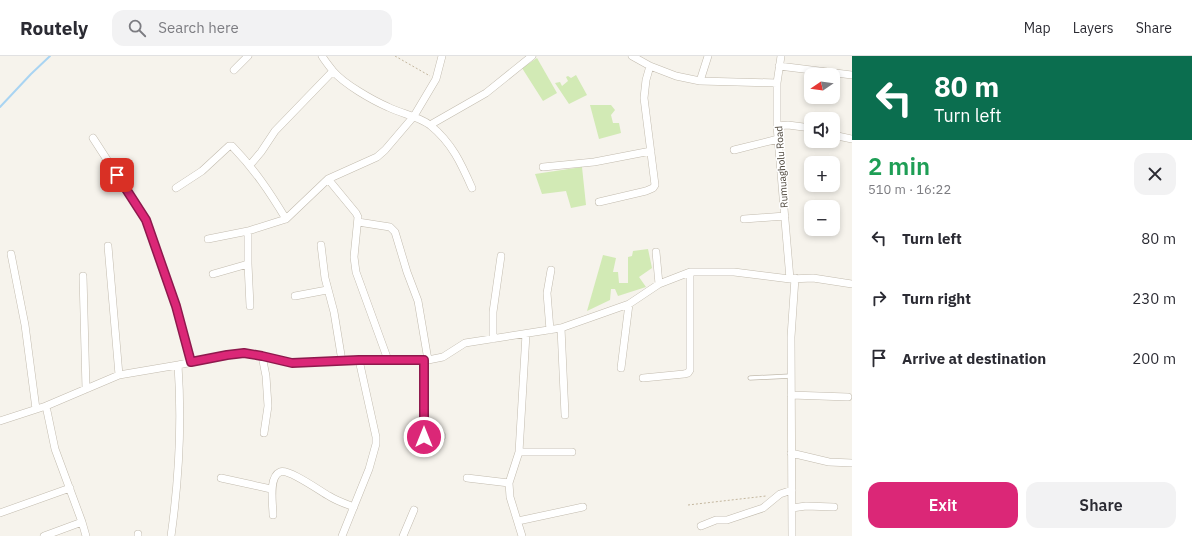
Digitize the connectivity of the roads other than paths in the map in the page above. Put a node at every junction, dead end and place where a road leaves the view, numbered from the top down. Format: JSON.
{"nodes":[{"id":1,"x":248,"y":56,"type":"edge"},
{"id":2,"x":322,"y":56,"type":"edge"},
{"id":3,"x":442,"y":56,"type":"edge"},
{"id":4,"x":532,"y":56,"type":"edge"},
{"id":5,"x":632,"y":56,"type":"edge"},
{"id":6,"x":708,"y":56,"type":"edge"},
{"id":7,"x":781,"y":56,"type":"edge"},
{"id":8,"x":650,"y":66,"type":"junction"},
{"id":9,"x":779,"y":66,"type":"junction"},
{"id":10,"x":234,"y":70,"type":"dead end"},
{"id":11,"x":333,"y":71,"type":"junction"},
{"id":12,"x":852,"y":75,"type":"edge"},
{"id":13,"x":700,"y":81,"type":"junction"},
{"id":14,"x":777,"y":84,"type":"junction"},
{"id":15,"x":414,"y":116,"type":"junction"},
{"id":16,"x":430,"y":125,"type":"junction"},
{"id":17,"x":777,"y":126,"type":"junction"},
{"id":18,"x":804,"y":127,"type":"edge"},
{"id":19,"x":840,"y":136,"type":"edge"},
{"id":20,"x":93,"y":138,"type":"dead end"},
{"id":21,"x":778,"y":139,"type":"junction"},
{"id":22,"x":852,"y":139,"type":"edge"},
{"id":23,"x":734,"y":150,"type":"dead end"},
{"id":24,"x":650,"y":151,"type":"junction"},
{"id":25,"x":250,"y":164,"type":"junction"},
{"id":26,"x":543,"y":168,"type":"dead end"},
{"id":27,"x":328,"y":179,"type":"junction"},
{"id":28,"x":176,"y":188,"type":"dead end"},
{"id":29,"x":472,"y":188,"type":"dead end"},
{"id":30,"x":599,"y":202,"type":"dead end"},
{"id":31,"x":785,"y":216,"type":"junction"},
{"id":32,"x":286,"y":219,"type":"junction"},
{"id":33,"x":744,"y":219,"type":"dead end"},
{"id":34,"x":358,"y":222,"type":"junction"},
{"id":35,"x":248,"y":230,"type":"junction"},
{"id":36,"x":208,"y":239,"type":"dead end"},
{"id":37,"x":321,"y":245,"type":"dead end"},
{"id":38,"x":108,"y":246,"type":"dead end"},
{"id":39,"x":656,"y":252,"type":"dead end"},
{"id":40,"x":11,"y":254,"type":"dead end"},
{"id":41,"x":500,"y":256,"type":"dead end"},
{"id":42,"x":248,"y":264,"type":"junction"},
{"id":43,"x":551,"y":270,"type":"dead end"},
{"id":44,"x":690,"y":272,"type":"junction"},
{"id":45,"x":213,"y":274,"type":"dead end"},
{"id":46,"x":83,"y":276,"type":"dead end"},
{"id":47,"x":792,"y":279,"type":"junction"},
{"id":48,"x":659,"y":284,"type":"junction"},
{"id":49,"x":852,"y":284,"type":"edge"},
{"id":50,"x":327,"y":290,"type":"junction"},
{"id":51,"x":295,"y":296,"type":"dead end"},
{"id":52,"x":629,"y":304,"type":"junction"},
{"id":53,"x":250,"y":306,"type":"dead end"},
{"id":54,"x":561,"y":328,"type":"junction"},
{"id":55,"x":550,"y":330,"type":"junction"},
{"id":56,"x":526,"y":334,"type":"junction"},
{"id":57,"x":493,"y":339,"type":"junction"},
{"id":58,"x":262,"y":356,"type":"junction"},
{"id":59,"x":359,"y":360,"type":"junction"},
{"id":60,"x":388,"y":360,"type":"junction"},
{"id":61,"x":426,"y":360,"type":"junction"},
{"id":62,"x":342,"y":361,"type":"junction"},
{"id":63,"x":191,"y":362,"type":"junction"},
{"id":64,"x":178,"y":365,"type":"junction"},
{"id":65,"x":621,"y":368,"type":"dead end"},
{"id":66,"x":119,"y":375,"type":"junction"},
{"id":67,"x":791,"y":376,"type":"junction"},
{"id":68,"x":643,"y":378,"type":"dead end"},
{"id":69,"x":750,"y":378,"type":"dead end"},
{"id":70,"x":86,"y":389,"type":"junction"},
{"id":71,"x":791,"y":395,"type":"junction"},
{"id":72,"x":848,"y":397,"type":"dead end"},
{"id":73,"x":46,"y":406,"type":"junction"},
{"id":74,"x":36,"y":409,"type":"junction"},
{"id":75,"x":565,"y":415,"type":"dead end"},
{"id":76,"x":0,"y":421,"type":"edge"},
{"id":77,"x":264,"y":433,"type":"dead end"},
{"id":78,"x":442,"y":436,"type":"dead end"},
{"id":79,"x":519,"y":452,"type":"junction"},
{"id":80,"x":572,"y":452,"type":"dead end"},
{"id":81,"x":791,"y":453,"type":"junction"},
{"id":82,"x":852,"y":463,"type":"edge"},
{"id":83,"x":221,"y":478,"type":"dead end"},
{"id":84,"x":467,"y":478,"type":"dead end"},
{"id":85,"x":509,"y":483,"type":"junction"},
{"id":86,"x":70,"y":488,"type":"junction"},
{"id":87,"x":271,"y":489,"type":"junction"},
{"id":88,"x":792,"y":490,"type":"junction"},
{"id":89,"x":583,"y":507,"type":"dead end"},
{"id":90,"x":834,"y":507,"type":"dead end"},
{"id":91,"x":354,"y":508,"type":"junction"},
{"id":92,"x":792,"y":508,"type":"junction"},
{"id":93,"x":414,"y":510,"type":"dead end"},
{"id":94,"x":0,"y":513,"type":"edge"},
{"id":95,"x":274,"y":515,"type":"dead end"},
{"id":96,"x":518,"y":521,"type":"junction"},
{"id":97,"x":82,"y":522,"type":"junction"},
{"id":98,"x":701,"y":526,"type":"dead end"},
{"id":99,"x":44,"y":536,"type":"edge"},
{"id":100,"x":86,"y":536,"type":"edge"},
{"id":101,"x":171,"y":536,"type":"edge"},
{"id":102,"x":342,"y":536,"type":"edge"},
{"id":103,"x":403,"y":536,"type":"edge"},
{"id":104,"x":522,"y":536,"type":"edge"},
{"id":105,"x":792,"y":536,"type":"edge"}],
"edges":[{"from":1,"to":10,"type":"street"},
{"from":2,"to":11,"type":"street"},
{"from":3,"to":15,"type":"street"},
{"from":4,"to":16,"type":"street"},
{"from":5,"to":8,"type":"street"},
{"from":6,"to":13,"type":"street"},
{"from":7,"to":9,"type":"street","name":"Rumuagholu Road"},
{"from":8,"to":13,"type":"street"},
{"from":8,"to":24,"type":"street"},
{"from":9,"to":12,"type":"street"},
{"from":9,"to":14,"type":"street","name":"Rumuagholu Road"},
{"from":11,"to":15,"type":"street"},
{"from":11,"to":25,"type":"street"},
{"from":13,"to":14,"type":"street"},
{"from":14,"to":17,"type":"street","name":"Rumuagholu Road"},
{"from":15,"to":16,"type":"street"},
{"from":15,"to":27,"type":"street"},
{"from":16,"to":29,"type":"street"},
{"from":17,"to":18,"type":"street"},
{"from":17,"to":21,"type":"street","name":"Rumuagholu Road"},
{"from":19,"to":22,"type":"street"},
{"from":20,"to":63,"type":"street"},
{"from":21,"to":23,"type":"street"},
{"from":21,"to":31,"type":"street","name":"Rumuagholu Road"},
{"from":24,"to":26,"type":"street"},
{"from":24,"to":30,"type":"street"},
{"from":25,"to":28,"type":"street"},
{"from":25,"to":32,"type":"street"},
{"from":27,"to":32,"type":"street"},
{"from":27,"to":34,"type":"street"},
{"from":31,"to":33,"type":"street"},
{"from":31,"to":47,"type":"street","name":"Rumuagholu Road"},
{"from":32,"to":35,"type":"street"},
{"from":34,"to":60,"type":"street"},
{"from":34,"to":61,"type":"street"},
{"from":35,"to":36,"type":"street"},
{"from":35,"to":42,"type":"street"},
{"from":37,"to":50,"type":"street"},
{"from":38,"to":66,"type":"street"},
{"from":39,"to":48,"type":"street"},
{"from":40,"to":74,"type":"street"},
{"from":41,"to":57,"type":"street"},
{"from":42,"to":45,"type":"street"},
{"from":42,"to":53,"type":"street"},
{"from":43,"to":55,"type":"street"},
{"from":44,"to":47,"type":"street"},
{"from":44,"to":48,"type":"street"},
{"from":44,"to":68,"type":"street"},
{"from":46,"to":70,"type":"street"},
{"from":47,"to":49,"type":"street"},
{"from":47,"to":67,"type":"street","name":"Rumuagholu Road"},
{"from":48,"to":52,"type":"street"},
{"from":50,"to":51,"type":"street"},
{"from":50,"to":62,"type":"street"},
{"from":52,"to":54,"type":"street"},
{"from":52,"to":65,"type":"street"},
{"from":54,"to":55,"type":"street"},
{"from":54,"to":75,"type":"street"},
{"from":55,"to":56,"type":"street"},
{"from":56,"to":57,"type":"street"},
{"from":56,"to":79,"type":"street"},
{"from":57,"to":61,"type":"street"},
{"from":58,"to":62,"type":"street"},
{"from":58,"to":63,"type":"street"},
{"from":58,"to":77,"type":"street"},
{"from":59,"to":60,"type":"street"},
{"from":59,"to":62,"type":"street"},
{"from":59,"to":91,"type":"street"},
{"from":60,"to":61,"type":"street"},
{"from":61,"to":78,"type":"street"},
{"from":63,"to":64,"type":"street"},
{"from":64,"to":66,"type":"street"},
{"from":64,"to":101,"type":"street"},
{"from":66,"to":70,"type":"street"},
{"from":67,"to":69,"type":"lane"},
{"from":67,"to":71,"type":"street","name":"Rumuagholu Road"},
{"from":70,"to":73,"type":"street"},
{"from":71,"to":72,"type":"street"},
{"from":71,"to":81,"type":"street","name":"Rumuagholu Road"},
{"from":73,"to":74,"type":"street"},
{"from":73,"to":86,"type":"street"},
{"from":74,"to":76,"type":"street"},
{"from":79,"to":80,"type":"street"},
{"from":79,"to":85,"type":"street"},
{"from":81,"to":82,"type":"street"},
{"from":81,"to":88,"type":"street","name":"Rumuagholu Road"},
{"from":83,"to":87,"type":"street"},
{"from":84,"to":85,"type":"street"},
{"from":85,"to":96,"type":"street"},
{"from":86,"to":94,"type":"street"},
{"from":86,"to":97,"type":"street"},
{"from":87,"to":91,"type":"street"},
{"from":87,"to":95,"type":"street"},
{"from":88,"to":92,"type":"street","name":"Rumuagholu Road"},
{"from":88,"to":98,"type":"street"},
{"from":89,"to":96,"type":"street"},
{"from":90,"to":92,"type":"street"},
{"from":91,"to":102,"type":"street"},
{"from":92,"to":105,"type":"street","name":"Rumuagholu Road"},
{"from":93,"to":103,"type":"street"},
{"from":96,"to":104,"type":"street"},
{"from":97,"to":99,"type":"street"},
{"from":97,"to":100,"type":"street"}]}
